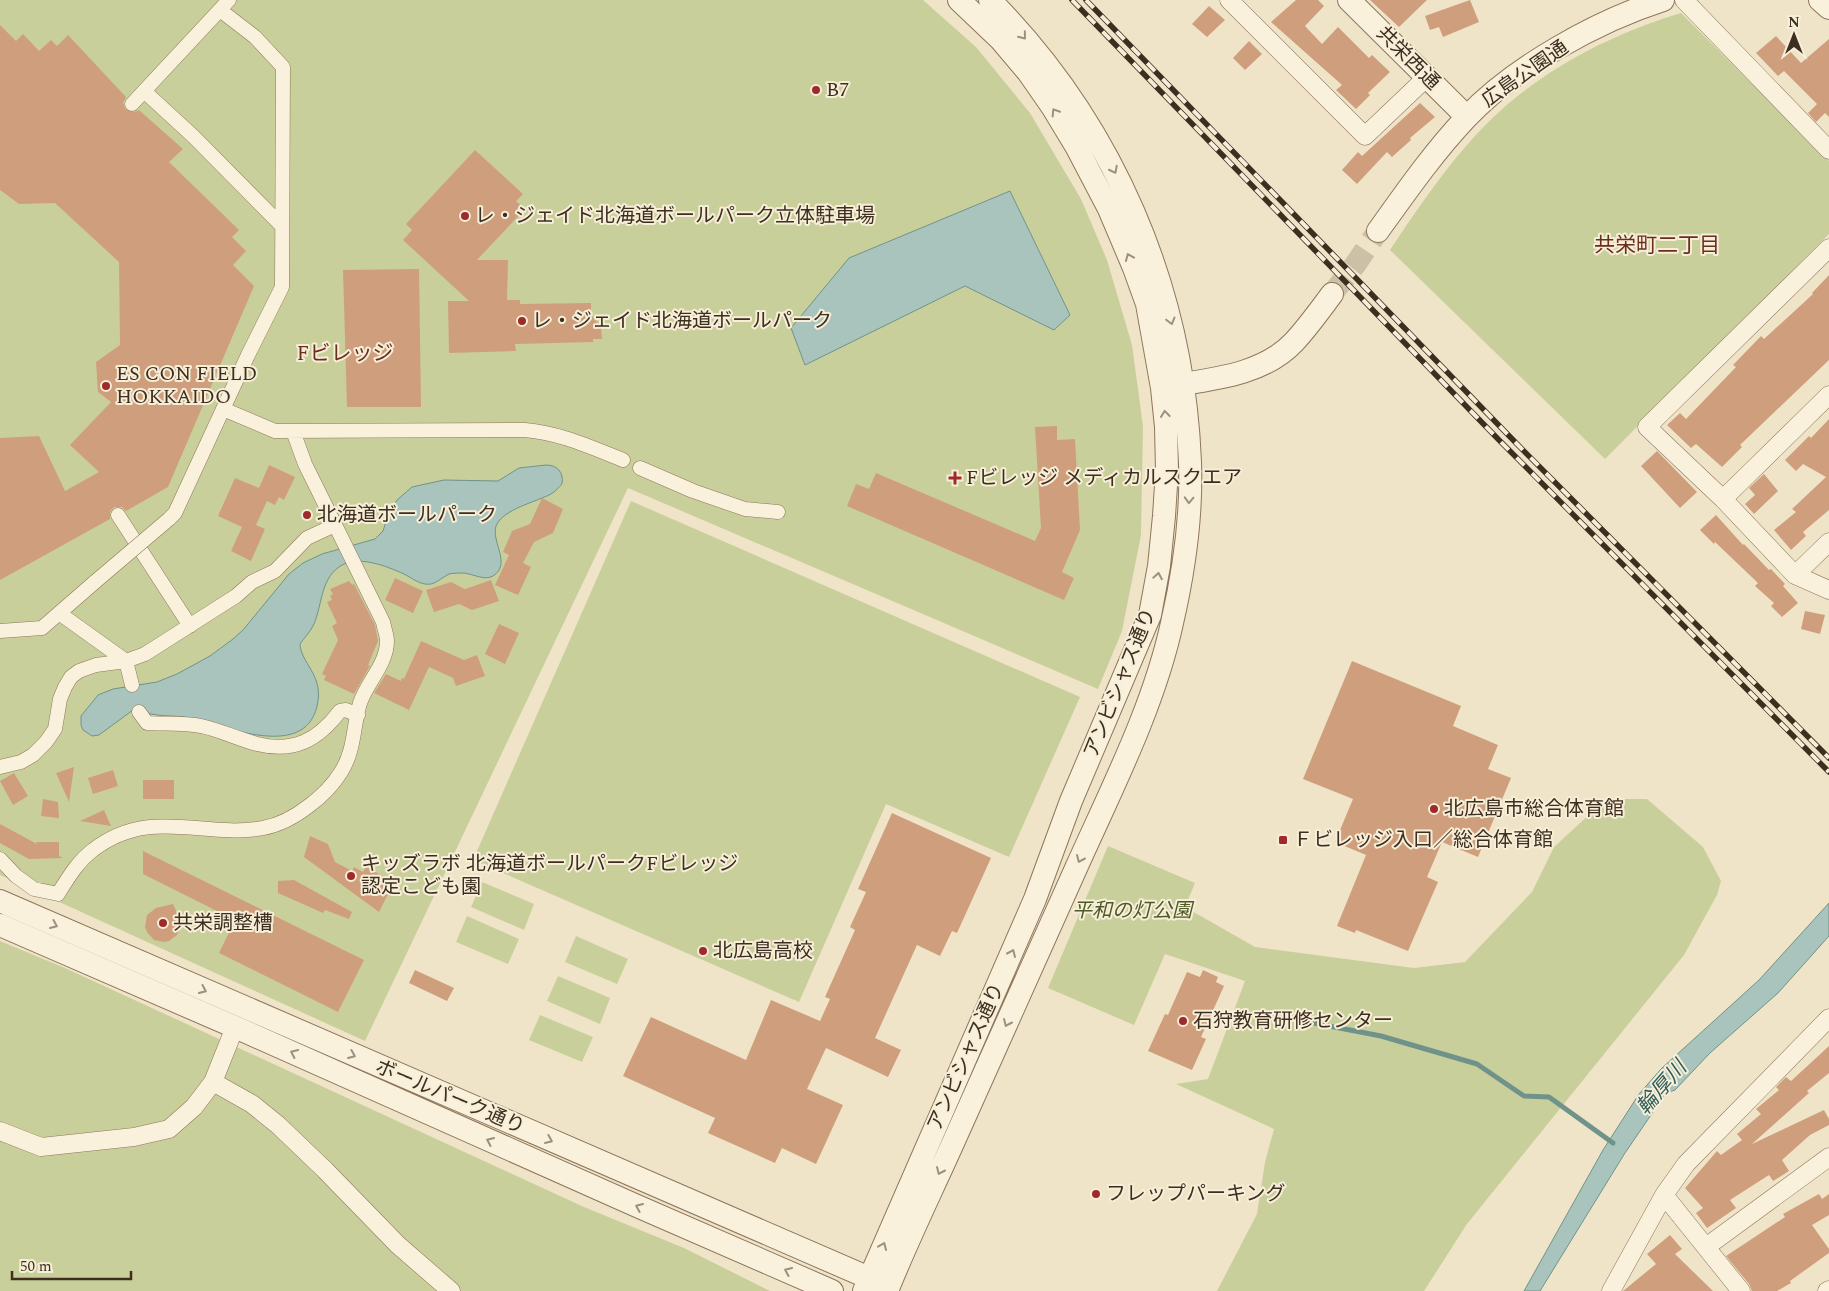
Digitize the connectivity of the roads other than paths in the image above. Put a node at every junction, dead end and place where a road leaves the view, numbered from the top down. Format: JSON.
{"nodes":[{"id":1,"x":959,"y":0,"type":"edge"},
{"id":2,"x":990,"y":0,"type":"edge"},
{"id":3,"x":1229,"y":0,"type":"edge"},
{"id":4,"x":1349,"y":0,"type":"edge"},
{"id":5,"x":1663,"y":0,"type":"edge"},
{"id":6,"x":1684,"y":0,"type":"edge"},
{"id":7,"x":1820,"y":0,"type":"edge"},
{"id":8,"x":224,"y":5,"type":"edge"},
{"id":9,"x":1829,"y":8,"type":"edge"},
{"id":10,"x":1427,"y":77,"type":"junction"},
{"id":11,"x":144,"y":91,"type":"junction"},
{"id":12,"x":132,"y":104,"type":"dead end"},
{"id":13,"x":1467,"y":117,"type":"junction"},
{"id":14,"x":1829,"y":150,"type":"edge"},
{"id":15,"x":282,"y":226,"type":"junction"},
{"id":16,"x":1378,"y":231,"type":"tunnel mouth"},
{"id":17,"x":1829,"y":248,"type":"edge"},
{"id":18,"x":1332,"y":294,"type":"tunnel mouth"},
{"id":19,"x":1173,"y":386,"type":"junction"},
{"id":20,"x":1829,"y":395,"type":"edge"},
{"id":21,"x":222,"y":409,"type":"junction"},
{"id":22,"x":293,"y":431,"type":"junction"},
{"id":23,"x":623,"y":460,"type":"dead end"},
{"id":24,"x":640,"y":468,"type":"dead end"},
{"id":25,"x":1723,"y":499,"type":"junction"},
{"id":26,"x":778,"y":512,"type":"dead end"},
{"id":27,"x":118,"y":515,"type":"dead end"},
{"id":28,"x":335,"y":525,"type":"junction"},
{"id":29,"x":1829,"y":542,"type":"edge"},
{"id":30,"x":1795,"y":575,"type":"junction"},
{"id":31,"x":1829,"y":590,"type":"edge"},
{"id":32,"x":59,"y":613,"type":"junction"},
{"id":33,"x":190,"y":626,"type":"junction"},
{"id":34,"x":0,"y":631,"type":"edge"},
{"id":35,"x":126,"y":661,"type":"junction"},
{"id":36,"x":132,"y":685,"type":"dead end"},
{"id":37,"x":138,"y":712,"type":"dead end"},
{"id":38,"x":358,"y":715,"type":"junction"},
{"id":39,"x":0,"y":767,"type":"edge"},
{"id":40,"x":0,"y":859,"type":"edge"},
{"id":41,"x":3,"y":914,"type":"edge"},
{"id":42,"x":1829,"y":1018,"type":"edge"},
{"id":43,"x":236,"y":1027,"type":"junction"},
{"id":44,"x":213,"y":1082,"type":"junction"},
{"id":45,"x":0,"y":1131,"type":"edge"},
{"id":46,"x":1829,"y":1157,"type":"edge"},
{"id":47,"x":1664,"y":1195,"type":"junction"},
{"id":48,"x":1706,"y":1248,"type":"junction"},
{"id":49,"x":882,"y":1287,"type":"edge"},
{"id":50,"x":451,"y":1291,"type":"edge"},
{"id":51,"x":832,"y":1291,"type":"edge"},
{"id":52,"x":1611,"y":1291,"type":"edge"},
{"id":53,"x":1741,"y":1291,"type":"edge"}],
"edges":[{"from":19,"to":1,"type":"street","name":"アンビシャス通り","one_way":true},
{"from":2,"to":19,"type":"street","name":"アンビシャス通り","one_way":true},
{"from":3,"to":10,"type":"street"},
{"from":4,"to":10,"type":"street","name":"共栄西通"},
{"from":5,"to":13,"type":"street","name":"広島公園通"},
{"from":6,"to":14,"type":"street"},
{"from":7,"to":9,"type":"street"},
{"from":8,"to":11,"type":"street"},
{"from":8,"to":15,"type":"street"},
{"from":10,"to":13,"type":"street","name":"共栄西通"},
{"from":11,"to":12,"type":"street"},
{"from":11,"to":15,"type":"street"},
{"from":13,"to":16,"type":"street","name":"広島公園通"},
{"from":15,"to":21,"type":"street"},
{"from":17,"to":25,"type":"street"},
{"from":18,"to":19,"type":"street"},
{"from":49,"to":19,"type":"street","name":"アンビシャス通り","one_way":true},
{"from":19,"to":49,"type":"street","name":"アンビシャス通り","one_way":true},
{"from":20,"to":25,"type":"street"},
{"from":21,"to":22,"type":"street"},
{"from":21,"to":32,"type":"street","bridge":true},
{"from":22,"to":23,"type":"street"},
{"from":22,"to":28,"type":"street"},
{"from":24,"to":26,"type":"street"},
{"from":25,"to":30,"type":"street"},
{"from":27,"to":33,"type":"street"},
{"from":28,"to":33,"type":"street"},
{"from":28,"to":38,"type":"street"},
{"from":29,"to":30,"type":"street"},
{"from":30,"to":31,"type":"street"},
{"from":32,"to":34,"type":"street"},
{"from":32,"to":35,"type":"street"},
{"from":33,"to":35,"type":"street"},
{"from":35,"to":36,"type":"street"},
{"from":35,"to":39,"type":"street"},
{"from":37,"to":38,"type":"street"},
{"from":38,"to":40,"type":"street"},
{"from":41,"to":43,"type":"street","name":"ボールパーク通り"},
{"from":41,"to":49,"type":"street","name":"ボールパーク通り","one_way":true},
{"from":42,"to":47,"type":"street"},
{"from":43,"to":44,"type":"street"},
{"from":51,"to":43,"type":"street","name":"ボールパーク通り","one_way":true},
{"from":44,"to":45,"type":"street"},
{"from":44,"to":50,"type":"street"},
{"from":46,"to":48,"type":"street"},
{"from":47,"to":48,"type":"street"},
{"from":47,"to":52,"type":"street"},
{"from":48,"to":53,"type":"street"}]}
